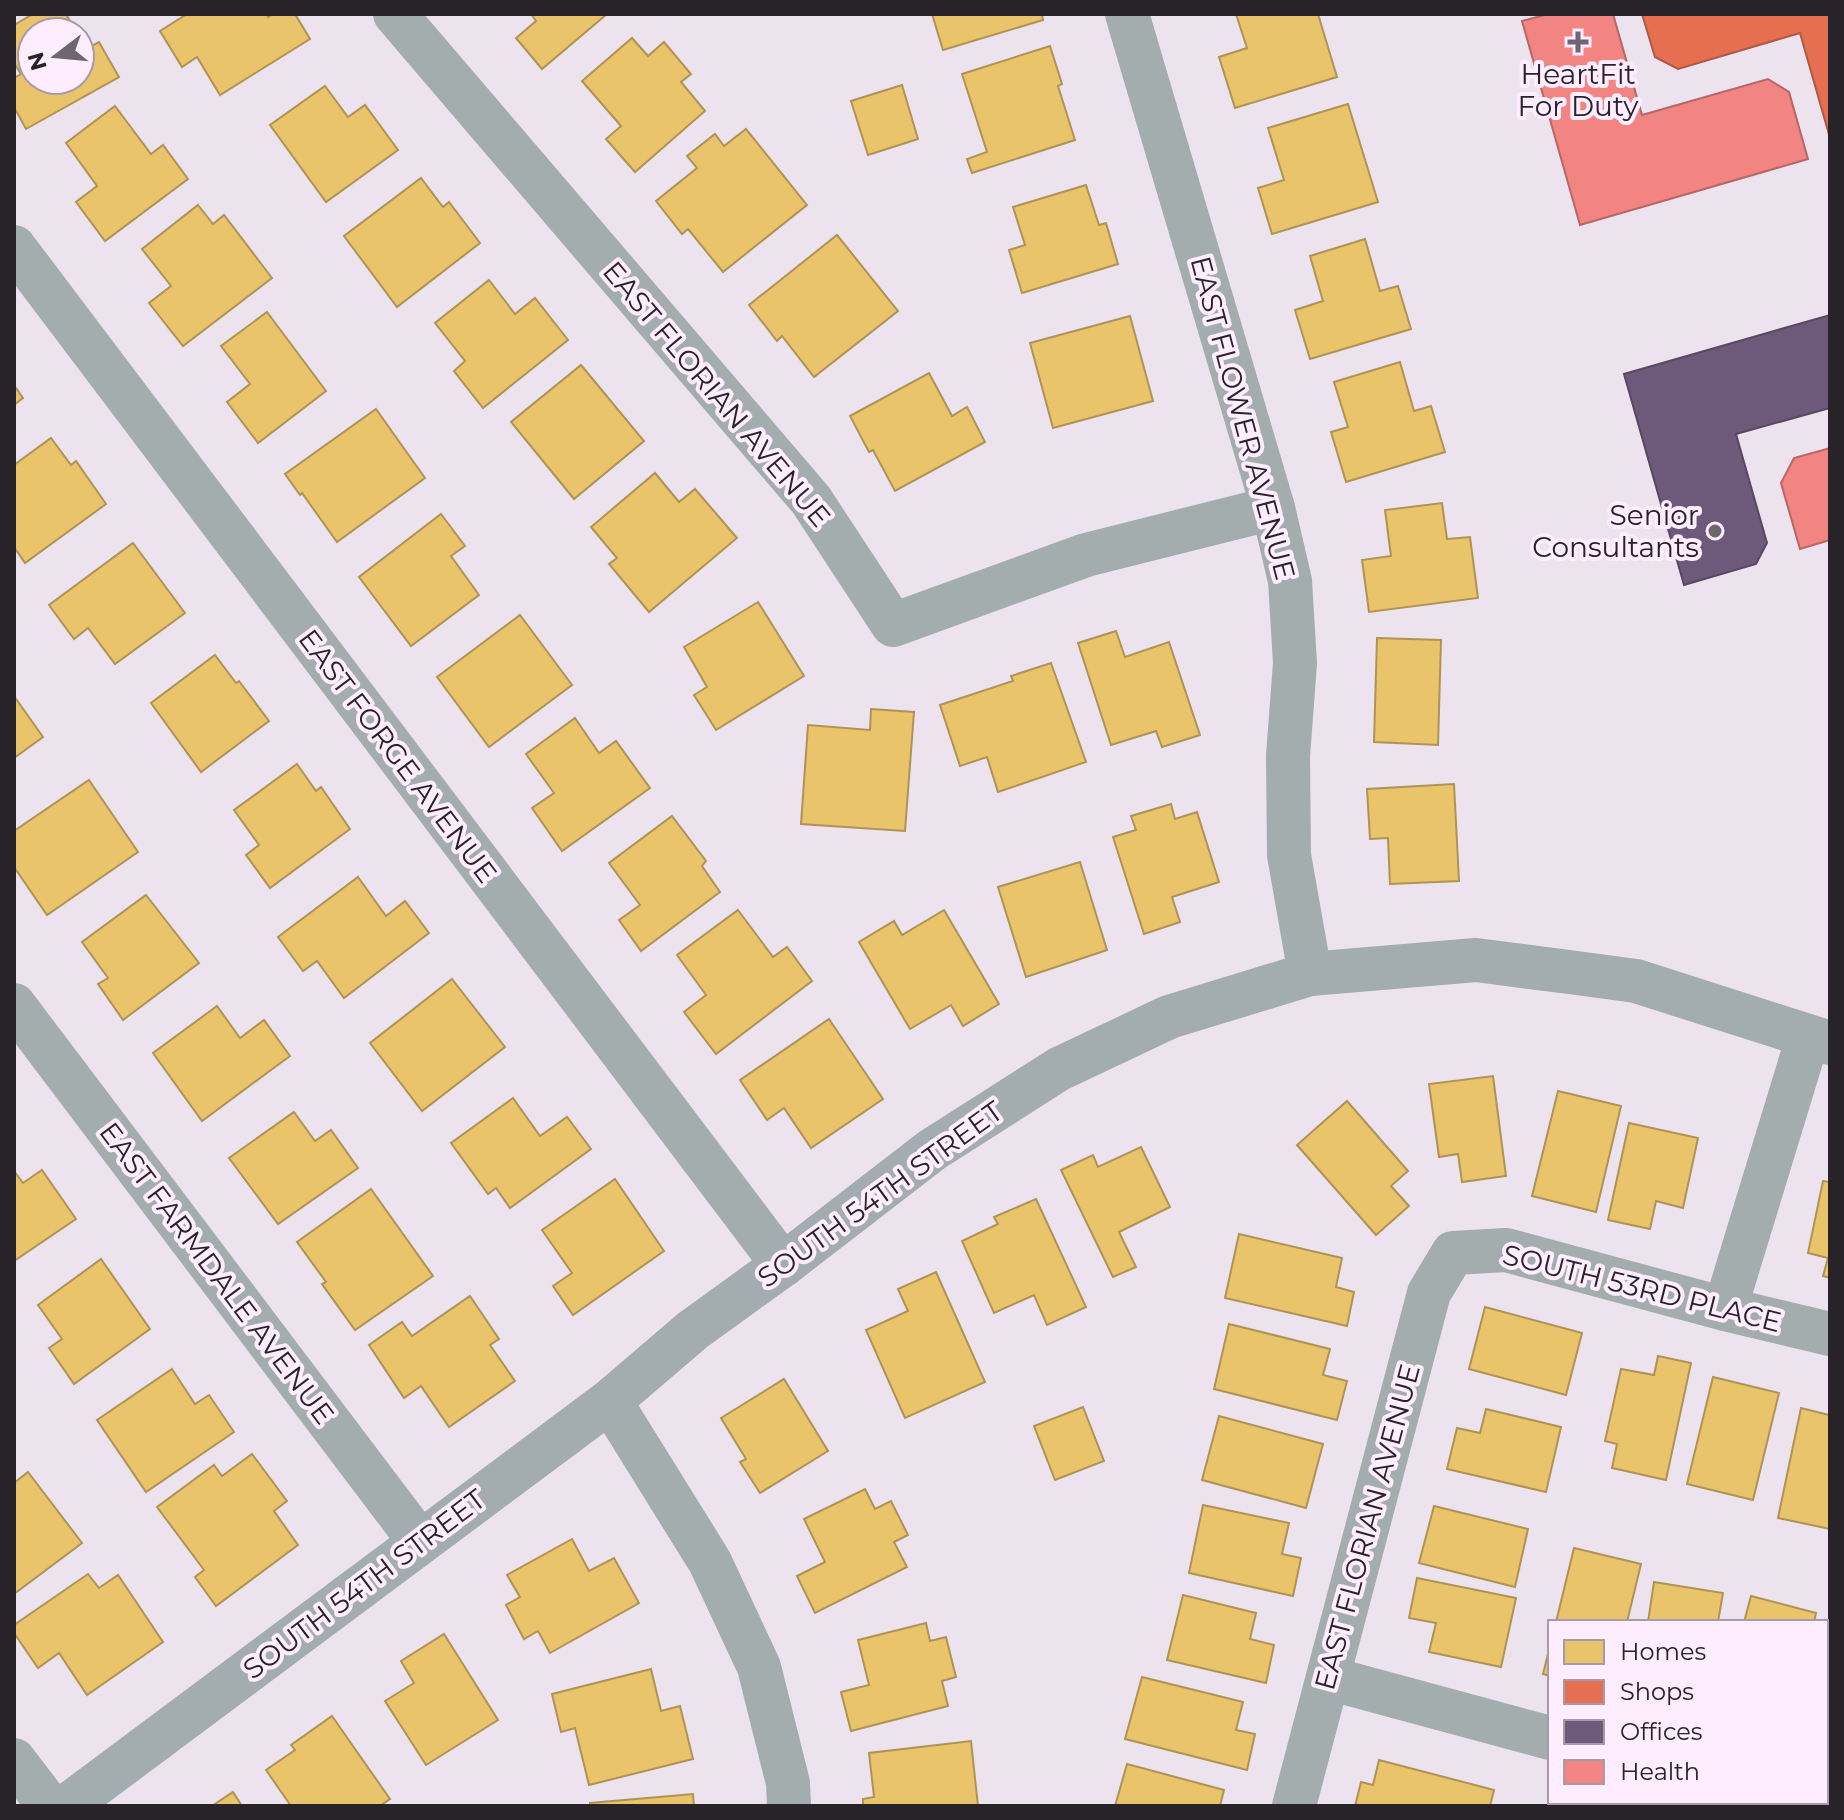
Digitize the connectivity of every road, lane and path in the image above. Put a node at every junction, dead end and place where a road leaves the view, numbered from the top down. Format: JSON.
{"nodes":[{"id":1,"x":395,"y":14,"type":"edge"},
{"id":2,"x":1127,"y":14,"type":"edge"},
{"id":3,"x":14,"y":247,"type":"edge"},
{"id":4,"x":1273,"y":508,"type":"junction"},
{"id":5,"x":1310,"y":974,"type":"junction"},
{"id":6,"x":14,"y":1005,"type":"edge"},
{"id":7,"x":1819,"y":1040,"type":"edge"},
{"id":8,"x":1453,"y":1253,"type":"joint"},
{"id":9,"x":783,"y":1265,"type":"junction"},
{"id":10,"x":1725,"y":1309,"type":"junction"},
{"id":11,"x":1830,"y":1334,"type":"edge"},
{"id":12,"x":610,"y":1401,"type":"junction"},
{"id":13,"x":420,"y":1542,"type":"junction"},
{"id":14,"x":1328,"y":1678,"type":"junction"},
{"id":15,"x":1548,"y":1737,"type":"edge"},
{"id":16,"x":14,"y":1760,"type":"edge"},
{"id":17,"x":49,"y":1806,"type":"edge"},
{"id":18,"x":67,"y":1806,"type":"edge"},
{"id":19,"x":789,"y":1806,"type":"edge"},
{"id":20,"x":1294,"y":1806,"type":"edge"}],
"edges":[{"from":1,"to":4,"type":"street","name":"EAST FLORIAN AVENUE"},
{"from":2,"to":4,"type":"street","name":"EAST FLOWER AVENUE"},
{"from":3,"to":9,"type":"street","name":"EAST FORGE AVENUE"},
{"from":4,"to":5,"type":"street","name":"EAST FLOWER AVENUE"},
{"from":5,"to":7,"type":"street","name":"SOUTH 54TH STREET"},
{"from":5,"to":9,"type":"street","name":"SOUTH 54TH STREET"},
{"from":6,"to":13,"type":"street","name":"EAST FARMDALE AVENUE"},
{"from":7,"to":10,"type":"street"},
{"from":8,"to":10,"type":"street","name":"SOUTH 53RD PLACE"},
{"from":8,"to":14,"type":"street","name":"EAST FLORIAN AVENUE"},
{"from":9,"to":12,"type":"street","name":"SOUTH 54TH STREET"},
{"from":10,"to":11,"type":"street","name":"SOUTH 53RD PLACE"},
{"from":12,"to":13,"type":"street","name":"SOUTH 54TH STREET"},
{"from":12,"to":19,"type":"street"},
{"from":13,"to":18,"type":"street","name":"SOUTH 54TH STREET"},
{"from":14,"to":15,"type":"street"},
{"from":14,"to":20,"type":"street","name":"EAST FLORIAN AVENUE"},
{"from":16,"to":17,"type":"street"}]}
